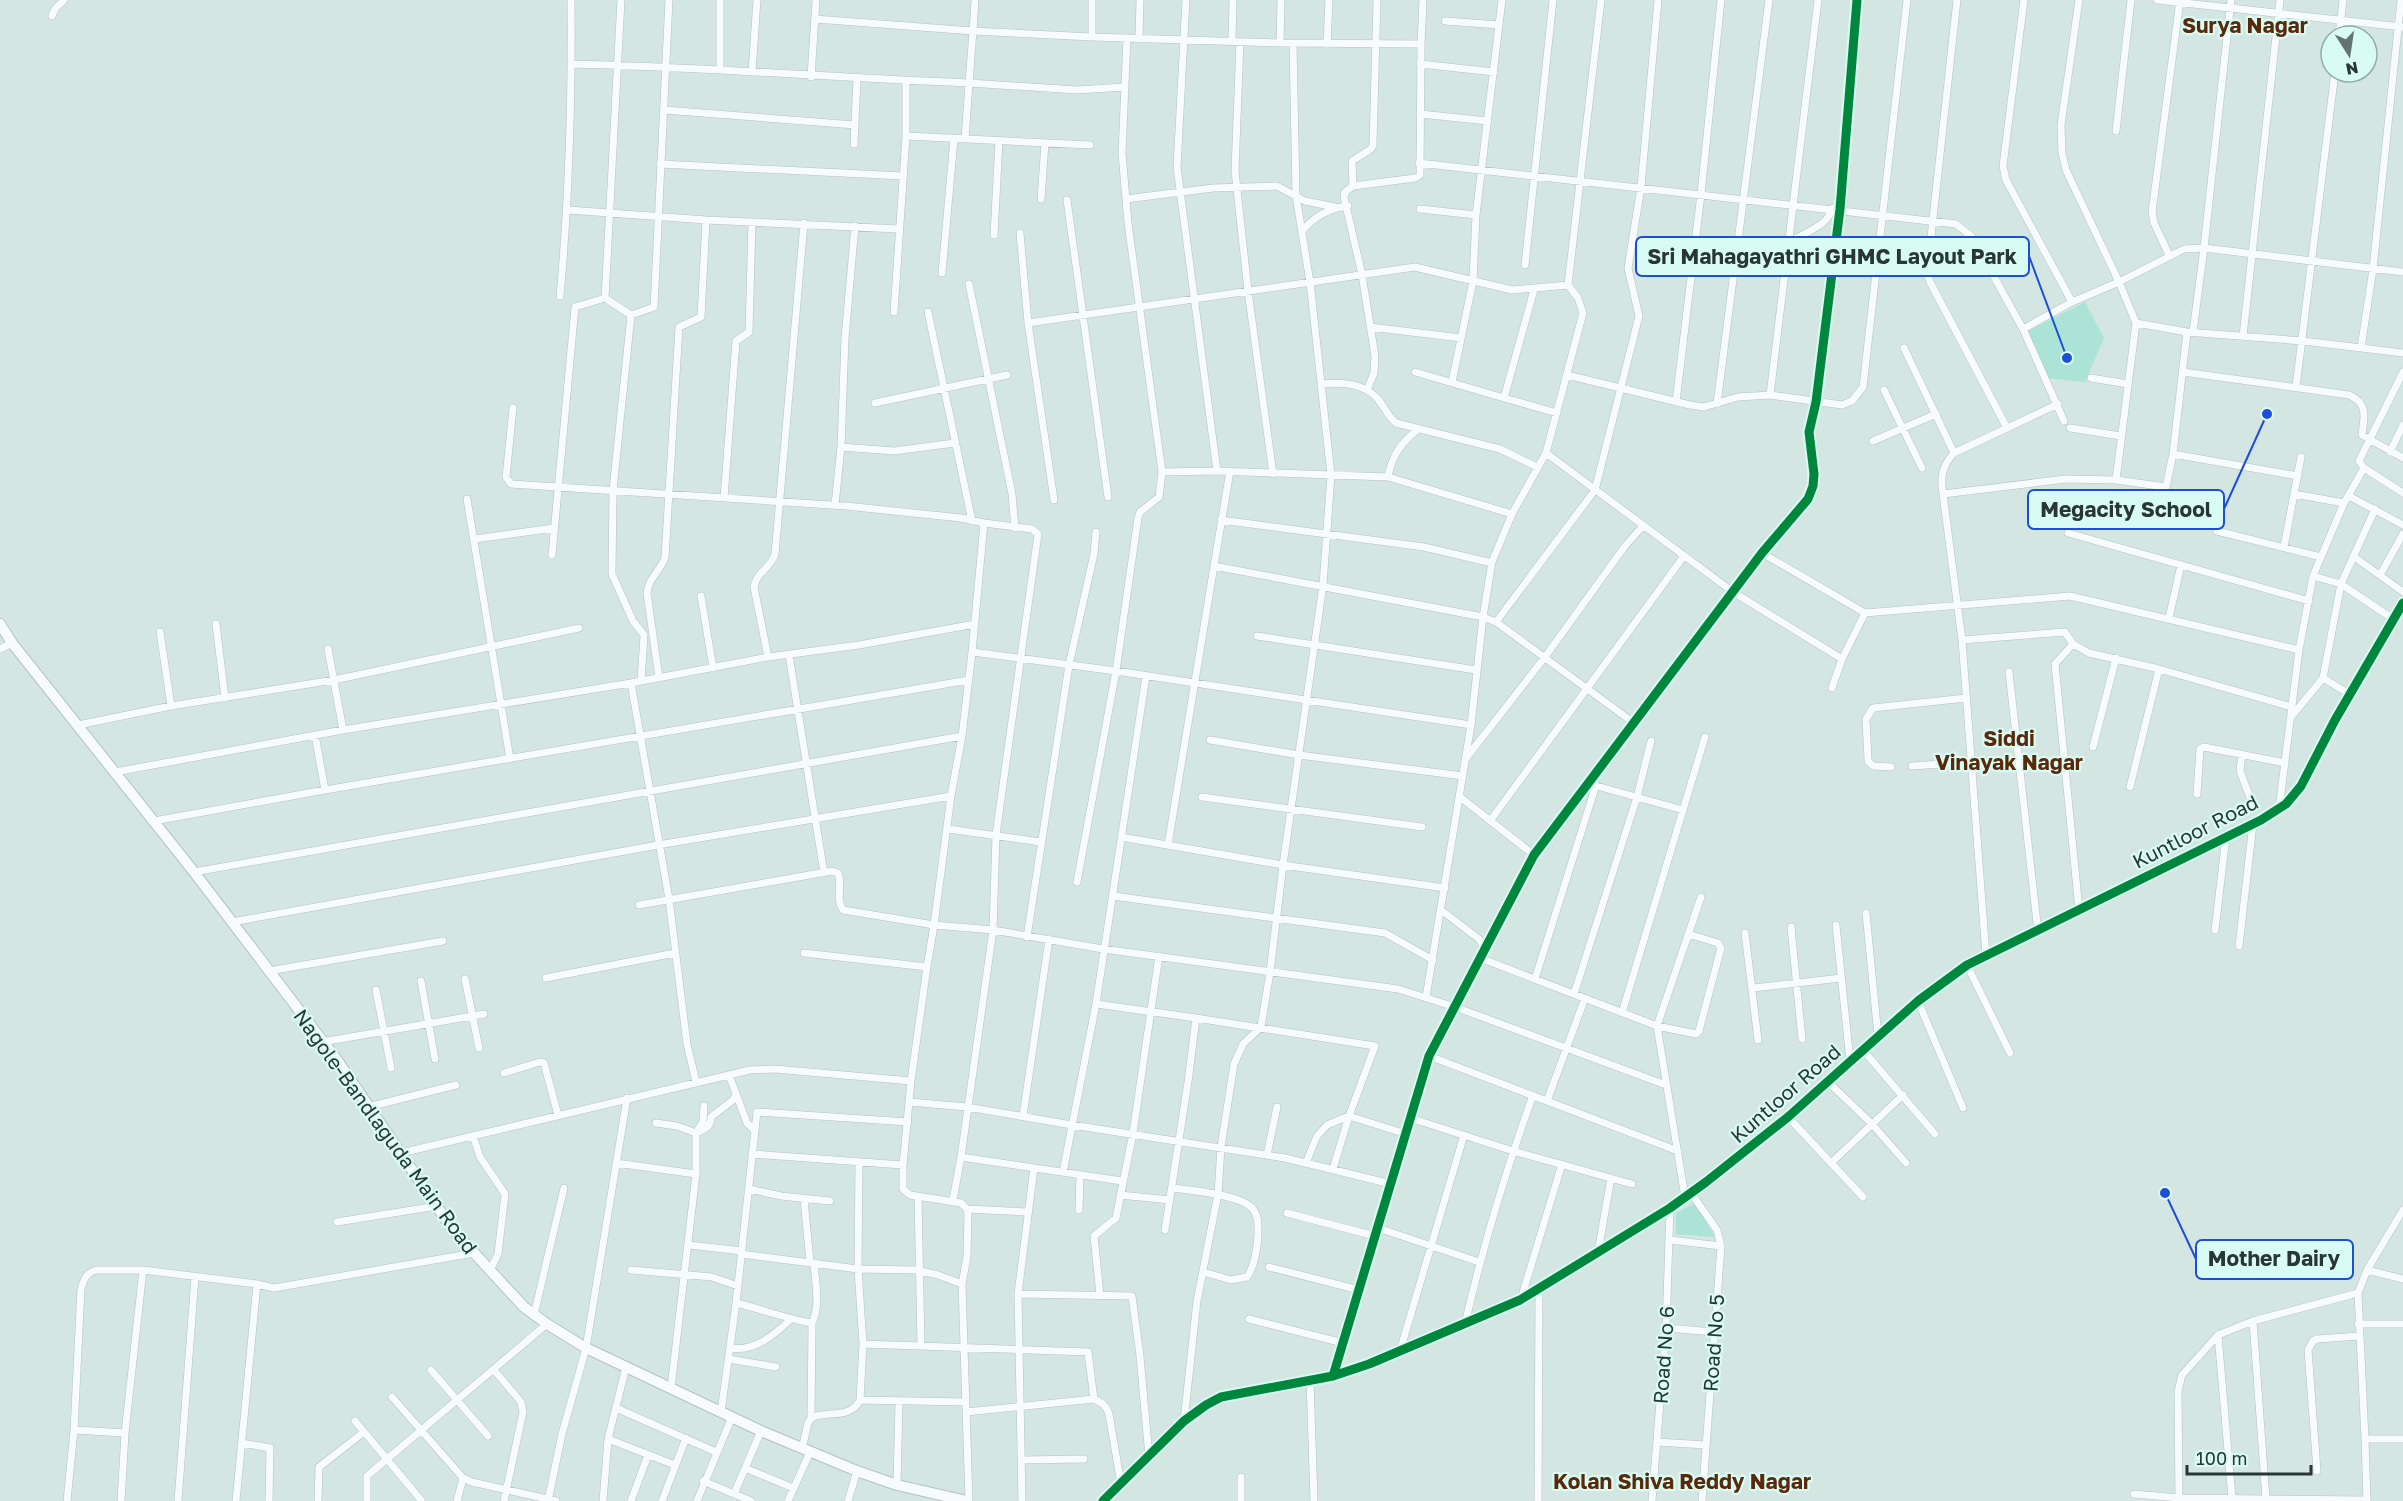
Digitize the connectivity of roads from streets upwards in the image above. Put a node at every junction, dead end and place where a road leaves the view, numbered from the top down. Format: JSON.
{"nodes":[{"id":1,"x":64,"y":0,"type":"edge"},
{"id":2,"x":571,"y":0,"type":"edge"},
{"id":3,"x":621,"y":0,"type":"edge"},
{"id":4,"x":669,"y":0,"type":"edge"},
{"id":5,"x":720,"y":0,"type":"edge"},
{"id":6,"x":757,"y":0,"type":"edge"},
{"id":7,"x":816,"y":0,"type":"edge"},
{"id":8,"x":975,"y":0,"type":"edge"},
{"id":9,"x":1092,"y":0,"type":"edge"},
{"id":10,"x":1140,"y":0,"type":"edge"},
{"id":11,"x":1186,"y":0,"type":"edge"},
{"id":12,"x":1233,"y":0,"type":"edge"},
{"id":13,"x":1281,"y":0,"type":"edge"},
{"id":14,"x":1329,"y":0,"type":"edge"},
{"id":15,"x":1377,"y":0,"type":"edge"},
{"id":16,"x":1423,"y":0,"type":"edge"},
{"id":17,"x":1502,"y":0,"type":"edge"},
{"id":18,"x":1553,"y":0,"type":"edge"},
{"id":19,"x":1601,"y":0,"type":"edge"},
{"id":20,"x":1658,"y":0,"type":"edge"},
{"id":21,"x":1721,"y":0,"type":"edge"},
{"id":22,"x":1769,"y":0,"type":"edge"},
{"id":23,"x":1818,"y":0,"type":"edge"},
{"id":24,"x":1857,"y":0,"type":"edge"},
{"id":25,"x":1907,"y":0,"type":"edge"},
{"id":26,"x":1957,"y":0,"type":"edge"},
{"id":27,"x":2024,"y":0,"type":"edge"},
{"id":28,"x":2079,"y":0,"type":"edge"},
{"id":29,"x":2131,"y":0,"type":"edge"},
{"id":30,"x":2157,"y":0,"type":"edge"},
{"id":31,"x":2280,"y":0,"type":"edge"},
{"id":32,"x":2343,"y":0,"type":"edge"},
{"id":33,"x":2401,"y":0,"type":"edge"},
{"id":34,"x":2180,"y":2,"type":"edge"},
{"id":35,"x":2231,"y":4,"type":"edge"},
{"id":36,"x":2278,"y":12,"type":"junction"},
{"id":37,"x":52,"y":16,"type":"dead end"},
{"id":38,"x":815,"y":18,"type":"junction"},
{"id":39,"x":2341,"y":20,"type":"junction"},
{"id":40,"x":1445,"y":21,"type":"dead end"},
{"id":41,"x":2340,"y":24,"type":"edge"},
{"id":42,"x":1499,"y":25,"type":"junction"},
{"id":43,"x":2401,"y":27,"type":"edge"},
{"id":44,"x":973,"y":31,"type":"junction"},
{"id":45,"x":1092,"y":37,"type":"junction"},
{"id":46,"x":1127,"y":38,"type":"junction"},
{"id":47,"x":1139,"y":39,"type":"junction"},
{"id":48,"x":1185,"y":40,"type":"junction"},
{"id":49,"x":1232,"y":41,"type":"junction"},
{"id":50,"x":1240,"y":42,"type":"junction"},
{"id":51,"x":1280,"y":43,"type":"junction"},
{"id":52,"x":1293,"y":43,"type":"junction"},
{"id":53,"x":1327,"y":44,"type":"junction"},
{"id":54,"x":1377,"y":44,"type":"junction"},
{"id":55,"x":1421,"y":44,"type":"junction"},
{"id":56,"x":572,"y":64,"type":"junction"},
{"id":57,"x":1420,"y":64,"type":"junction"},
{"id":58,"x":618,"y":65,"type":"junction"},
{"id":59,"x":666,"y":66,"type":"junction"},
{"id":60,"x":720,"y":70,"type":"junction"},
{"id":61,"x":752,"y":72,"type":"junction"},
{"id":62,"x":1494,"y":72,"type":"junction"},
{"id":63,"x":811,"y":77,"type":"junction"},
{"id":64,"x":857,"y":79,"type":"junction"},
{"id":65,"x":906,"y":81,"type":"junction"},
{"id":66,"x":969,"y":83,"type":"junction"},
{"id":67,"x":2334,"y":84,"type":"edge"},
{"id":68,"x":1125,"y":87,"type":"junction"},
{"id":69,"x":664,"y":110,"type":"junction"},
{"id":70,"x":1420,"y":114,"type":"junction"},
{"id":71,"x":1488,"y":121,"type":"junction"},
{"id":72,"x":855,"y":125,"type":"junction"},
{"id":73,"x":2116,"y":131,"type":"dead end"},
{"id":74,"x":906,"y":136,"type":"junction"},
{"id":75,"x":954,"y":139,"type":"junction"},
{"id":76,"x":965,"y":139,"type":"junction"},
{"id":77,"x":999,"y":141,"type":"junction"},
{"id":78,"x":1045,"y":143,"type":"junction"},
{"id":79,"x":854,"y":144,"type":"dead end"},
{"id":80,"x":1090,"y":145,"type":"dead end"},
{"id":81,"x":660,"y":164,"type":"junction"},
{"id":82,"x":1419,"y":164,"type":"junction"},
{"id":83,"x":1482,"y":170,"type":"junction"},
{"id":84,"x":1533,"y":175,"type":"junction"},
{"id":85,"x":903,"y":176,"type":"junction"},
{"id":86,"x":1580,"y":181,"type":"junction"},
{"id":87,"x":1353,"y":186,"type":"junction"},
{"id":88,"x":1641,"y":187,"type":"junction"},
{"id":89,"x":1237,"y":188,"type":"junction"},
{"id":90,"x":1180,"y":192,"type":"junction"},
{"id":91,"x":1701,"y":194,"type":"junction"},
{"id":92,"x":1296,"y":196,"type":"junction"},
{"id":93,"x":1126,"y":199,"type":"junction"},
{"id":94,"x":1745,"y":199,"type":"junction"},
{"id":95,"x":1041,"y":200,"type":"dead end"},
{"id":96,"x":1068,"y":200,"type":"dead end"},
{"id":97,"x":1794,"y":204,"type":"junction"},
{"id":98,"x":1348,"y":206,"type":"junction"},
{"id":99,"x":1335,"y":207,"type":"junction"},
{"id":100,"x":1420,"y":209,"type":"dead end"},
{"id":101,"x":1836,"y":209,"type":"junction"},
{"id":102,"x":568,"y":210,"type":"junction"},
{"id":103,"x":610,"y":214,"type":"junction"},
{"id":104,"x":1884,"y":214,"type":"junction"},
{"id":105,"x":1476,"y":215,"type":"junction"},
{"id":106,"x":659,"y":217,"type":"junction"},
{"id":107,"x":706,"y":220,"type":"junction"},
{"id":108,"x":1933,"y":220,"type":"junction"},
{"id":109,"x":752,"y":222,"type":"junction"},
{"id":110,"x":804,"y":223,"type":"junction"},
{"id":111,"x":855,"y":226,"type":"junction"},
{"id":112,"x":898,"y":229,"type":"junction"},
{"id":113,"x":1302,"y":231,"type":"junction"},
{"id":114,"x":1020,"y":233,"type":"dead end"},
{"id":115,"x":994,"y":235,"type":"dead end"},
{"id":116,"x":1695,"y":241,"type":"junction"},
{"id":117,"x":1790,"y":242,"type":"junction"},
{"id":118,"x":1739,"y":247,"type":"junction"},
{"id":119,"x":2204,"y":248,"type":"junction"},
{"id":120,"x":2252,"y":253,"type":"junction"},
{"id":121,"x":2169,"y":255,"type":"junction"},
{"id":122,"x":2313,"y":261,"type":"junction"},
{"id":123,"x":1524,"y":265,"type":"dead end"},
{"id":124,"x":2373,"y":268,"type":"junction"},
{"id":125,"x":2403,"y":272,"type":"edge"},
{"id":126,"x":942,"y":273,"type":"dead end"},
{"id":127,"x":1362,"y":275,"type":"junction"},
{"id":128,"x":1473,"y":281,"type":"junction"},
{"id":129,"x":1310,"y":282,"type":"junction"},
{"id":130,"x":2119,"y":282,"type":"junction"},
{"id":131,"x":969,"y":284,"type":"dead end"},
{"id":132,"x":1568,"y":285,"type":"junction"},
{"id":133,"x":1534,"y":290,"type":"junction"},
{"id":134,"x":1248,"y":291,"type":"junction"},
{"id":135,"x":560,"y":296,"type":"dead end"},
{"id":136,"x":605,"y":298,"type":"junction"},
{"id":137,"x":1195,"y":299,"type":"junction"},
{"id":138,"x":2072,"y":302,"type":"junction"},
{"id":139,"x":1141,"y":306,"type":"junction"},
{"id":140,"x":894,"y":312,"type":"dead end"},
{"id":141,"x":928,"y":312,"type":"dead end"},
{"id":142,"x":631,"y":315,"type":"junction"},
{"id":143,"x":1083,"y":315,"type":"junction"},
{"id":144,"x":1028,"y":323,"type":"junction"},
{"id":145,"x":2136,"y":323,"type":"junction"},
{"id":146,"x":1370,"y":327,"type":"junction"},
{"id":147,"x":2023,"y":329,"type":"junction"},
{"id":148,"x":2190,"y":332,"type":"junction"},
{"id":149,"x":2243,"y":336,"type":"junction"},
{"id":150,"x":1461,"y":338,"type":"junction"},
{"id":151,"x":2303,"y":341,"type":"junction"},
{"id":152,"x":1904,"y":348,"type":"dead end"},
{"id":153,"x":2361,"y":348,"type":"junction"},
{"id":154,"x":2403,"y":353,"type":"edge"},
{"id":155,"x":1415,"y":372,"type":"dead end"},
{"id":156,"x":2183,"y":372,"type":"junction"},
{"id":157,"x":2403,"y":372,"type":"edge"},
{"id":158,"x":1008,"y":375,"type":"dead end"},
{"id":159,"x":1567,"y":375,"type":"junction"},
{"id":160,"x":2091,"y":378,"type":"dead end"},
{"id":161,"x":988,"y":379,"type":"junction"},
{"id":162,"x":1452,"y":382,"type":"junction"},
{"id":163,"x":1322,"y":384,"type":"junction"},
{"id":164,"x":2128,"y":384,"type":"junction"},
{"id":165,"x":2296,"y":387,"type":"junction"},
{"id":166,"x":1621,"y":389,"type":"junction"},
{"id":167,"x":944,"y":390,"type":"junction"},
{"id":168,"x":1367,"y":390,"type":"junction"},
{"id":169,"x":1884,"y":390,"type":"dead end"},
{"id":170,"x":1770,"y":395,"type":"junction"},
{"id":171,"x":1504,"y":398,"type":"junction"},
{"id":172,"x":1676,"y":402,"type":"junction"},
{"id":173,"x":1816,"y":402,"type":"junction"},
{"id":174,"x":875,"y":403,"type":"dead end"},
{"id":175,"x":1717,"y":404,"type":"junction"},
{"id":176,"x":2058,"y":404,"type":"junction"},
{"id":177,"x":513,"y":408,"type":"dead end"},
{"id":178,"x":1557,"y":412,"type":"junction"},
{"id":179,"x":1936,"y":414,"type":"junction"},
{"id":180,"x":2064,"y":421,"type":"dead end"},
{"id":181,"x":2403,"y":425,"type":"edge"},
{"id":182,"x":2007,"y":428,"type":"junction"},
{"id":183,"x":2070,"y":428,"type":"dead end"},
{"id":184,"x":1903,"y":429,"type":"junction"},
{"id":185,"x":1417,"y":430,"type":"junction"},
{"id":186,"x":2121,"y":436,"type":"junction"},
{"id":187,"x":2368,"y":440,"type":"junction"},
{"id":188,"x":1873,"y":441,"type":"dead end"},
{"id":189,"x":955,"y":443,"type":"junction"},
{"id":190,"x":841,"y":447,"type":"junction"},
{"id":191,"x":2390,"y":452,"type":"junction"},
{"id":192,"x":1546,"y":453,"type":"junction"},
{"id":193,"x":1954,"y":453,"type":"junction"},
{"id":194,"x":2173,"y":454,"type":"junction"},
{"id":195,"x":2301,"y":457,"type":"dead end"},
{"id":196,"x":2403,"y":458,"type":"edge"},
{"id":197,"x":1537,"y":467,"type":"junction"},
{"id":198,"x":1922,"y":468,"type":"dead end"},
{"id":199,"x":2364,"y":468,"type":"junction"},
{"id":200,"x":1217,"y":471,"type":"junction"},
{"id":201,"x":1230,"y":471,"type":"junction"},
{"id":202,"x":1162,"y":472,"type":"junction"},
{"id":203,"x":1273,"y":474,"type":"junction"},
{"id":204,"x":1331,"y":475,"type":"junction"},
{"id":205,"x":2298,"y":476,"type":"junction"},
{"id":206,"x":1388,"y":477,"type":"junction"},
{"id":207,"x":2116,"y":480,"type":"junction"},
{"id":208,"x":557,"y":486,"type":"junction"},
{"id":209,"x":2166,"y":487,"type":"junction"},
{"id":210,"x":613,"y":490,"type":"junction"},
{"id":211,"x":1595,"y":490,"type":"junction"},
{"id":212,"x":2403,"y":493,"type":"edge"},
{"id":213,"x":669,"y":494,"type":"junction"},
{"id":214,"x":1942,"y":494,"type":"junction"},
{"id":215,"x":2294,"y":494,"type":"junction"},
{"id":216,"x":1108,"y":497,"type":"dead end"},
{"id":217,"x":724,"y":498,"type":"junction"},
{"id":218,"x":467,"y":499,"type":"dead end"},
{"id":219,"x":2347,"y":499,"type":"junction"},
{"id":220,"x":1054,"y":500,"type":"dead end"},
{"id":221,"x":780,"y":501,"type":"junction"},
{"id":222,"x":836,"y":505,"type":"junction"},
{"id":223,"x":2375,"y":509,"type":"junction"},
{"id":224,"x":1512,"y":514,"type":"junction"},
{"id":225,"x":2163,"y":515,"type":"dead end"},
{"id":226,"x":1221,"y":520,"type":"junction"},
{"id":227,"x":972,"y":521,"type":"junction"},
{"id":228,"x":984,"y":524,"type":"junction"},
{"id":229,"x":2403,"y":525,"type":"edge"},
{"id":230,"x":1643,"y":526,"type":"junction"},
{"id":231,"x":554,"y":528,"type":"junction"},
{"id":232,"x":1015,"y":528,"type":"junction"},
{"id":233,"x":2217,"y":531,"type":"dead end"},
{"id":234,"x":1096,"y":532,"type":"dead end"},
{"id":235,"x":1327,"y":533,"type":"junction"},
{"id":236,"x":2068,"y":533,"type":"dead end"},
{"id":237,"x":2403,"y":534,"type":"edge"},
{"id":238,"x":475,"y":540,"type":"junction"},
{"id":239,"x":2284,"y":548,"type":"junction"},
{"id":240,"x":1762,"y":553,"type":"junction"},
{"id":241,"x":552,"y":555,"type":"dead end"},
{"id":242,"x":1684,"y":556,"type":"junction"},
{"id":243,"x":2353,"y":556,"type":"junction"},
{"id":244,"x":2321,"y":557,"type":"junction"},
{"id":245,"x":1492,"y":563,"type":"junction"},
{"id":246,"x":2181,"y":565,"type":"junction"},
{"id":247,"x":1214,"y":566,"type":"junction"},
{"id":248,"x":2380,"y":575,"type":"junction"},
{"id":249,"x":2313,"y":576,"type":"junction"},
{"id":250,"x":2341,"y":584,"type":"junction"},
{"id":251,"x":1323,"y":585,"type":"junction"},
{"id":252,"x":1733,"y":592,"type":"junction"},
{"id":253,"x":2403,"y":592,"type":"edge"},
{"id":254,"x":701,"y":596,"type":"dead end"},
{"id":255,"x":2309,"y":601,"type":"junction"},
{"id":256,"x":2403,"y":603,"type":"edge"},
{"id":257,"x":1959,"y":605,"type":"junction"},
{"id":258,"x":649,"y":611,"type":"junction"},
{"id":259,"x":1864,"y":613,"type":"junction"},
{"id":260,"x":1483,"y":616,"type":"junction"},
{"id":261,"x":2169,"y":618,"type":"junction"},
{"id":262,"x":2393,"y":619,"type":"junction"},
{"id":263,"x":1496,"y":622,"type":"junction"},
{"id":264,"x":0,"y":624,"type":"edge"},
{"id":265,"x":216,"y":624,"type":"dead end"},
{"id":266,"x":975,"y":624,"type":"junction"},
{"id":267,"x":579,"y":628,"type":"dead end"},
{"id":268,"x":160,"y":632,"type":"dead end"},
{"id":269,"x":1257,"y":636,"type":"dead end"},
{"id":270,"x":644,"y":637,"type":"junction"},
{"id":271,"x":1962,"y":640,"type":"junction"},
{"id":272,"x":12,"y":643,"type":"junction"},
{"id":273,"x":1315,"y":644,"type":"junction"},
{"id":274,"x":2073,"y":644,"type":"junction"},
{"id":275,"x":491,"y":646,"type":"junction"},
{"id":276,"x":0,"y":649,"type":"edge"},
{"id":277,"x":328,"y":649,"type":"dead end"},
{"id":278,"x":2299,"y":650,"type":"junction"},
{"id":279,"x":972,"y":652,"type":"junction"},
{"id":280,"x":789,"y":655,"type":"junction"},
{"id":281,"x":768,"y":657,"type":"junction"},
{"id":282,"x":1022,"y":657,"type":"junction"},
{"id":283,"x":1545,"y":657,"type":"junction"},
{"id":284,"x":2116,"y":658,"type":"junction"},
{"id":285,"x":1842,"y":659,"type":"junction"},
{"id":286,"x":1070,"y":665,"type":"junction"},
{"id":287,"x":712,"y":668,"type":"junction"},
{"id":288,"x":2158,"y":669,"type":"junction"},
{"id":289,"x":1116,"y":670,"type":"junction"},
{"id":290,"x":1476,"y":670,"type":"junction"},
{"id":291,"x":2009,"y":672,"type":"dead end"},
{"id":292,"x":1146,"y":676,"type":"junction"},
{"id":293,"x":658,"y":678,"type":"junction"},
{"id":294,"x":2323,"y":678,"type":"junction"},
{"id":295,"x":334,"y":680,"type":"junction"},
{"id":296,"x":969,"y":680,"type":"junction"},
{"id":297,"x":641,"y":681,"type":"junction"},
{"id":298,"x":631,"y":683,"type":"junction"},
{"id":299,"x":1195,"y":683,"type":"junction"},
{"id":300,"x":1832,"y":688,"type":"dead end"},
{"id":301,"x":1587,"y":689,"type":"junction"},
{"id":302,"x":2351,"y":695,"type":"junction"},
{"id":303,"x":225,"y":698,"type":"junction"},
{"id":304,"x":1966,"y":698,"type":"junction"},
{"id":305,"x":1307,"y":699,"type":"junction"},
{"id":306,"x":171,"y":706,"type":"junction"},
{"id":307,"x":502,"y":706,"type":"junction"},
{"id":308,"x":2292,"y":706,"type":"junction"},
{"id":309,"x":797,"y":708,"type":"junction"},
{"id":310,"x":2291,"y":717,"type":"junction"},
{"id":311,"x":1634,"y":723,"type":"junction"},
{"id":312,"x":78,"y":725,"type":"junction"},
{"id":313,"x":1472,"y":725,"type":"junction"},
{"id":314,"x":344,"y":730,"type":"junction"},
{"id":315,"x":315,"y":735,"type":"junction"},
{"id":316,"x":962,"y":736,"type":"junction"},
{"id":317,"x":639,"y":737,"type":"junction"},
{"id":318,"x":1705,"y":737,"type":"dead end"},
{"id":319,"x":1210,"y":740,"type":"dead end"},
{"id":320,"x":1651,"y":741,"type":"dead end"},
{"id":321,"x":2093,"y":747,"type":"dead end"},
{"id":322,"x":2242,"y":754,"type":"junction"},
{"id":323,"x":1299,"y":755,"type":"junction"},
{"id":324,"x":1466,"y":758,"type":"junction"},
{"id":325,"x":510,"y":759,"type":"junction"},
{"id":326,"x":1972,"y":762,"type":"junction"},
{"id":327,"x":807,"y":763,"type":"junction"},
{"id":328,"x":2285,"y":763,"type":"junction"},
{"id":329,"x":1912,"y":766,"type":"dead end"},
{"id":330,"x":1891,"y":767,"type":"dead end"},
{"id":331,"x":115,"y":772,"type":"junction"},
{"id":332,"x":1464,"y":776,"type":"junction"},
{"id":333,"x":1592,"y":784,"type":"junction"},
{"id":334,"x":2130,"y":788,"type":"dead end"},
{"id":335,"x":325,"y":790,"type":"junction"},
{"id":336,"x":650,"y":791,"type":"junction"},
{"id":337,"x":2197,"y":794,"type":"dead end"},
{"id":338,"x":951,"y":796,"type":"junction"},
{"id":339,"x":1202,"y":797,"type":"dead end"},
{"id":340,"x":1460,"y":797,"type":"junction"},
{"id":341,"x":1637,"y":797,"type":"junction"},
{"id":342,"x":2254,"y":808,"type":"dead end"},
{"id":343,"x":2279,"y":808,"type":"junction"},
{"id":344,"x":1291,"y":809,"type":"junction"},
{"id":345,"x":1683,"y":810,"type":"junction"},
{"id":346,"x":816,"y":819,"type":"junction"},
{"id":347,"x":154,"y":821,"type":"junction"},
{"id":348,"x":1490,"y":821,"type":"junction"},
{"id":349,"x":2253,"y":824,"type":"junction"},
{"id":350,"x":1422,"y":827,"type":"dead end"},
{"id":351,"x":948,"y":829,"type":"junction"},
{"id":352,"x":996,"y":835,"type":"junction"},
{"id":353,"x":1121,"y":837,"type":"junction"},
{"id":354,"x":2226,"y":837,"type":"junction"},
{"id":355,"x":1041,"y":842,"type":"junction"},
{"id":356,"x":658,"y":845,"type":"junction"},
{"id":357,"x":1168,"y":845,"type":"junction"},
{"id":358,"x":1534,"y":855,"type":"junction"},
{"id":359,"x":1283,"y":865,"type":"junction"},
{"id":360,"x":194,"y":872,"type":"junction"},
{"id":361,"x":824,"y":873,"type":"junction"},
{"id":362,"x":1077,"y":882,"type":"dead end"},
{"id":363,"x":1445,"y":888,"type":"junction"},
{"id":364,"x":1113,"y":896,"type":"junction"},
{"id":365,"x":1701,"y":897,"type":"dead end"},
{"id":366,"x":669,"y":899,"type":"junction"},
{"id":367,"x":639,"y":905,"type":"dead end"},
{"id":368,"x":1441,"y":910,"type":"junction"},
{"id":369,"x":2079,"y":910,"type":"junction"},
{"id":370,"x":1866,"y":913,"type":"dead end"},
{"id":371,"x":1277,"y":919,"type":"junction"},
{"id":372,"x":232,"y":922,"type":"junction"},
{"id":373,"x":1836,"y":925,"type":"dead end"},
{"id":374,"x":934,"y":926,"type":"junction"},
{"id":375,"x":1791,"y":927,"type":"dead end"},
{"id":376,"x":993,"y":930,"type":"junction"},
{"id":377,"x":2215,"y":930,"type":"dead end"},
{"id":378,"x":2038,"y":932,"type":"junction"},
{"id":379,"x":1745,"y":933,"type":"dead end"},
{"id":380,"x":1688,"y":934,"type":"junction"},
{"id":381,"x":1027,"y":937,"type":"junction"},
{"id":382,"x":1049,"y":939,"type":"junction"},
{"id":383,"x":443,"y":941,"type":"dead end"},
{"id":384,"x":2239,"y":946,"type":"dead end"},
{"id":385,"x":1103,"y":949,"type":"junction"},
{"id":386,"x":1485,"y":950,"type":"junction"},
{"id":387,"x":675,"y":953,"type":"junction"},
{"id":388,"x":804,"y":953,"type":"dead end"},
{"id":389,"x":1986,"y":955,"type":"junction"},
{"id":390,"x":1159,"y":956,"type":"junction"},
{"id":391,"x":1480,"y":958,"type":"junction"},
{"id":392,"x":1433,"y":960,"type":"junction"},
{"id":393,"x":1967,"y":965,"type":"junction"},
{"id":394,"x":927,"y":967,"type":"junction"},
{"id":395,"x":269,"y":971,"type":"junction"},
{"id":396,"x":1270,"y":972,"type":"junction"},
{"id":397,"x":546,"y":978,"type":"dead end"},
{"id":398,"x":1842,"y":978,"type":"junction"},
{"id":399,"x":465,"y":979,"type":"dead end"},
{"id":400,"x":1535,"y":979,"type":"junction"},
{"id":401,"x":421,"y":981,"type":"dead end"},
{"id":402,"x":1797,"y":983,"type":"junction"},
{"id":403,"x":1753,"y":988,"type":"junction"},
{"id":404,"x":376,"y":990,"type":"dead end"},
{"id":405,"x":1574,"y":994,"type":"junction"},
{"id":406,"x":1426,"y":997,"type":"junction"},
{"id":407,"x":1586,"y":998,"type":"junction"},
{"id":408,"x":1918,"y":1001,"type":"junction"},
{"id":409,"x":1096,"y":1004,"type":"junction"},
{"id":410,"x":1455,"y":1007,"type":"junction"},
{"id":411,"x":1150,"y":1013,"type":"junction"},
{"id":412,"x":1623,"y":1013,"type":"junction"},
{"id":413,"x":484,"y":1014,"type":"dead end"},
{"id":414,"x":471,"y":1015,"type":"junction"},
{"id":415,"x":1196,"y":1018,"type":"junction"},
{"id":416,"x":429,"y":1023,"type":"junction"},
{"id":417,"x":1657,"y":1026,"type":"junction"},
{"id":418,"x":1261,"y":1027,"type":"junction"},
{"id":419,"x":384,"y":1032,"type":"junction"},
{"id":420,"x":1878,"y":1036,"type":"junction"},
{"id":421,"x":1802,"y":1039,"type":"dead end"},
{"id":422,"x":1758,"y":1040,"type":"dead end"},
{"id":423,"x":322,"y":1042,"type":"junction"},
{"id":424,"x":479,"y":1048,"type":"dead end"},
{"id":425,"x":1567,"y":1048,"type":"junction"},
{"id":426,"x":1862,"y":1049,"type":"junction"},
{"id":427,"x":2010,"y":1053,"type":"dead end"},
{"id":428,"x":1429,"y":1056,"type":"junction"},
{"id":429,"x":435,"y":1059,"type":"dead end"},
{"id":430,"x":1850,"y":1060,"type":"junction"},
{"id":431,"x":391,"y":1068,"type":"dead end"},
{"id":432,"x":504,"y":1073,"type":"dead end"},
{"id":433,"x":729,"y":1075,"type":"junction"},
{"id":434,"x":911,"y":1081,"type":"junction"},
{"id":435,"x":1827,"y":1081,"type":"junction"},
{"id":436,"x":696,"y":1082,"type":"junction"},
{"id":437,"x":456,"y":1085,"type":"dead end"},
{"id":438,"x":1666,"y":1085,"type":"junction"},
{"id":439,"x":736,"y":1094,"type":"junction"},
{"id":440,"x":1533,"y":1095,"type":"junction"},
{"id":441,"x":1903,"y":1095,"type":"junction"},
{"id":442,"x":627,"y":1098,"type":"junction"},
{"id":443,"x":1547,"y":1101,"type":"junction"},
{"id":444,"x":909,"y":1102,"type":"junction"},
{"id":445,"x":704,"y":1106,"type":"dead end"},
{"id":446,"x":368,"y":1107,"type":"junction"},
{"id":447,"x":967,"y":1107,"type":"junction"},
{"id":448,"x":1277,"y":1107,"type":"dead end"},
{"id":449,"x":1963,"y":1108,"type":"dead end"},
{"id":450,"x":558,"y":1115,"type":"junction"},
{"id":451,"x":1023,"y":1116,"type":"junction"},
{"id":452,"x":1349,"y":1116,"type":"junction"},
{"id":453,"x":1788,"y":1117,"type":"junction"},
{"id":454,"x":1410,"y":1118,"type":"junction"},
{"id":455,"x":908,"y":1122,"type":"junction"},
{"id":456,"x":656,"y":1123,"type":"dead end"},
{"id":457,"x":1872,"y":1124,"type":"junction"},
{"id":458,"x":1072,"y":1125,"type":"junction"},
{"id":459,"x":754,"y":1130,"type":"junction"},
{"id":460,"x":696,"y":1133,"type":"junction"},
{"id":461,"x":1133,"y":1133,"type":"junction"},
{"id":462,"x":1406,"y":1134,"type":"junction"},
{"id":463,"x":1935,"y":1134,"type":"dead end"},
{"id":464,"x":1464,"y":1135,"type":"junction"},
{"id":465,"x":473,"y":1136,"type":"junction"},
{"id":466,"x":1179,"y":1141,"type":"junction"},
{"id":467,"x":1221,"y":1148,"type":"junction"},
{"id":468,"x":1513,"y":1151,"type":"junction"},
{"id":469,"x":1678,"y":1151,"type":"junction"},
{"id":470,"x":401,"y":1154,"type":"junction"},
{"id":471,"x":752,"y":1154,"type":"junction"},
{"id":472,"x":1267,"y":1155,"type":"junction"},
{"id":473,"x":961,"y":1157,"type":"junction"},
{"id":474,"x":859,"y":1162,"type":"junction"},
{"id":475,"x":1306,"y":1163,"type":"junction"},
{"id":476,"x":1831,"y":1163,"type":"junction"},
{"id":477,"x":1906,"y":1163,"type":"dead end"},
{"id":478,"x":616,"y":1164,"type":"junction"},
{"id":479,"x":903,"y":1164,"type":"junction"},
{"id":480,"x":1562,"y":1164,"type":"junction"},
{"id":481,"x":1034,"y":1168,"type":"junction"},
{"id":482,"x":1333,"y":1169,"type":"junction"},
{"id":483,"x":1062,"y":1172,"type":"junction"},
{"id":484,"x":696,"y":1174,"type":"junction"},
{"id":485,"x":1080,"y":1175,"type":"junction"},
{"id":486,"x":1611,"y":1178,"type":"junction"},
{"id":487,"x":1122,"y":1181,"type":"junction"},
{"id":488,"x":1391,"y":1184,"type":"junction"},
{"id":489,"x":1632,"y":1184,"type":"dead end"},
{"id":490,"x":564,"y":1188,"type":"dead end"},
{"id":491,"x":1172,"y":1188,"type":"junction"},
{"id":492,"x":749,"y":1189,"type":"junction"},
{"id":493,"x":1218,"y":1194,"type":"junction"},
{"id":494,"x":1120,"y":1195,"type":"junction"},
{"id":495,"x":1688,"y":1195,"type":"junction"},
{"id":496,"x":918,"y":1197,"type":"junction"},
{"id":497,"x":1863,"y":1197,"type":"dead end"},
{"id":498,"x":804,"y":1199,"type":"junction"},
{"id":499,"x":953,"y":1200,"type":"junction"},
{"id":500,"x":1170,"y":1200,"type":"junction"},
{"id":501,"x":830,"y":1201,"type":"dead end"},
{"id":502,"x":436,"y":1206,"type":"junction"},
{"id":503,"x":1670,"y":1208,"type":"junction"},
{"id":504,"x":967,"y":1209,"type":"junction"},
{"id":505,"x":1079,"y":1210,"type":"dead end"},
{"id":506,"x":2403,"y":1210,"type":"edge"},
{"id":507,"x":1027,"y":1212,"type":"junction"},
{"id":508,"x":1287,"y":1213,"type":"dead end"},
{"id":509,"x":337,"y":1222,"type":"dead end"},
{"id":510,"x":1165,"y":1230,"type":"dead end"},
{"id":511,"x":1376,"y":1232,"type":"junction"},
{"id":512,"x":1670,"y":1240,"type":"junction"},
{"id":513,"x":689,"y":1245,"type":"junction"},
{"id":514,"x":1431,"y":1245,"type":"junction"},
{"id":515,"x":1721,"y":1246,"type":"junction"},
{"id":516,"x":742,"y":1252,"type":"junction"},
{"id":517,"x":474,"y":1253,"type":"junction"},
{"id":518,"x":1598,"y":1253,"type":"junction"},
{"id":519,"x":1479,"y":1262,"type":"junction"},
{"id":520,"x":812,"y":1263,"type":"junction"},
{"id":521,"x":1269,"y":1267,"type":"dead end"},
{"id":522,"x":858,"y":1269,"type":"junction"},
{"id":523,"x":143,"y":1270,"type":"junction"},
{"id":524,"x":490,"y":1270,"type":"junction"},
{"id":525,"x":632,"y":1270,"type":"dead end"},
{"id":526,"x":2367,"y":1270,"type":"junction"},
{"id":527,"x":920,"y":1271,"type":"junction"},
{"id":528,"x":1203,"y":1272,"type":"junction"},
{"id":529,"x":685,"y":1276,"type":"junction"},
{"id":530,"x":195,"y":1277,"type":"junction"},
{"id":531,"x":2403,"y":1279,"type":"edge"},
{"id":532,"x":257,"y":1284,"type":"junction"},
{"id":533,"x":962,"y":1284,"type":"junction"},
{"id":534,"x":738,"y":1286,"type":"junction"},
{"id":535,"x":1539,"y":1289,"type":"junction"},
{"id":536,"x":1359,"y":1290,"type":"junction"},
{"id":537,"x":2358,"y":1293,"type":"junction"},
{"id":538,"x":1018,"y":1294,"type":"junction"},
{"id":539,"x":1100,"y":1295,"type":"junction"},
{"id":540,"x":1520,"y":1300,"type":"junction"},
{"id":541,"x":736,"y":1304,"type":"junction"},
{"id":542,"x":534,"y":1314,"type":"junction"},
{"id":543,"x":791,"y":1319,"type":"junction"},
{"id":544,"x":1250,"y":1319,"type":"dead end"},
{"id":545,"x":2253,"y":1322,"type":"junction"},
{"id":546,"x":812,"y":1323,"type":"junction"},
{"id":547,"x":547,"y":1324,"type":"junction"},
{"id":548,"x":1465,"y":1324,"type":"junction"},
{"id":549,"x":2358,"y":1324,"type":"junction"},
{"id":550,"x":2403,"y":1324,"type":"edge"},
{"id":551,"x":1666,"y":1328,"type":"junction"},
{"id":552,"x":1714,"y":1332,"type":"junction"},
{"id":553,"x":2218,"y":1335,"type":"junction"},
{"id":554,"x":2359,"y":1336,"type":"junction"},
{"id":555,"x":1343,"y":1343,"type":"junction"},
{"id":556,"x":863,"y":1344,"type":"junction"},
{"id":557,"x":921,"y":1345,"type":"junction"},
{"id":558,"x":964,"y":1346,"type":"junction"},
{"id":559,"x":586,"y":1348,"type":"junction"},
{"id":560,"x":730,"y":1348,"type":"junction"},
{"id":561,"x":1021,"y":1348,"type":"junction"},
{"id":562,"x":1400,"y":1351,"type":"junction"},
{"id":563,"x":729,"y":1359,"type":"junction"},
{"id":564,"x":626,"y":1367,"type":"junction"},
{"id":565,"x":776,"y":1367,"type":"dead end"},
{"id":566,"x":431,"y":1370,"type":"dead end"},
{"id":567,"x":494,"y":1370,"type":"junction"},
{"id":568,"x":1333,"y":1376,"type":"junction"},
{"id":569,"x":1310,"y":1380,"type":"junction"},
{"id":570,"x":671,"y":1388,"type":"junction"},
{"id":571,"x":392,"y":1397,"type":"dead end"},
{"id":572,"x":1094,"y":1399,"type":"junction"},
{"id":573,"x":860,"y":1400,"type":"junction"},
{"id":574,"x":458,"y":1401,"type":"junction"},
{"id":575,"x":900,"y":1401,"type":"junction"},
{"id":576,"x":965,"y":1402,"type":"junction"},
{"id":577,"x":1019,"y":1407,"type":"junction"},
{"id":578,"x":616,"y":1408,"type":"junction"},
{"id":579,"x":721,"y":1412,"type":"junction"},
{"id":580,"x":966,"y":1412,"type":"junction"},
{"id":581,"x":732,"y":1417,"type":"junction"},
{"id":582,"x":811,"y":1418,"type":"junction"},
{"id":583,"x":355,"y":1421,"type":"dead end"},
{"id":584,"x":1184,"y":1421,"type":"junction"},
{"id":585,"x":74,"y":1430,"type":"junction"},
{"id":586,"x":423,"y":1430,"type":"junction"},
{"id":587,"x":761,"y":1431,"type":"junction"},
{"id":588,"x":364,"y":1432,"type":"junction"},
{"id":589,"x":126,"y":1433,"type":"junction"},
{"id":590,"x":488,"y":1436,"type":"dead end"},
{"id":591,"x":686,"y":1438,"type":"junction"},
{"id":592,"x":608,"y":1439,"type":"junction"},
{"id":593,"x":2365,"y":1439,"type":"junction"},
{"id":594,"x":2403,"y":1439,"type":"edge"},
{"id":595,"x":1656,"y":1442,"type":"junction"},
{"id":596,"x":242,"y":1443,"type":"junction"},
{"id":597,"x":1706,"y":1445,"type":"junction"},
{"id":598,"x":806,"y":1450,"type":"junction"},
{"id":599,"x":716,"y":1452,"type":"junction"},
{"id":600,"x":648,"y":1455,"type":"junction"},
{"id":601,"x":1149,"y":1457,"type":"junction"},
{"id":602,"x":1084,"y":1459,"type":"dead end"},
{"id":603,"x":386,"y":1460,"type":"junction"},
{"id":604,"x":1023,"y":1460,"type":"junction"},
{"id":605,"x":675,"y":1465,"type":"junction"},
{"id":606,"x":745,"y":1468,"type":"junction"},
{"id":607,"x":857,"y":1471,"type":"junction"},
{"id":608,"x":2317,"y":1471,"type":"dead end"},
{"id":609,"x":1241,"y":1477,"type":"dead end"},
{"id":610,"x":463,"y":1478,"type":"junction"},
{"id":611,"x":703,"y":1482,"type":"junction"},
{"id":612,"x":1121,"y":1484,"type":"junction"},
{"id":613,"x":897,"y":1485,"type":"junction"},
{"id":614,"x":793,"y":1488,"type":"junction"},
{"id":615,"x":506,"y":1490,"type":"junction"},
{"id":616,"x":734,"y":1494,"type":"junction"},
{"id":617,"x":2134,"y":1494,"type":"dead end"},
{"id":618,"x":2232,"y":1498,"type":"junction"},
{"id":619,"x":2266,"y":1499,"type":"junction"},
{"id":620,"x":421,"y":1500,"type":"edge"},
{"id":621,"x":2179,"y":1500,"type":"edge"},
{"id":622,"x":2367,"y":1500,"type":"edge"},
{"id":623,"x":67,"y":1501,"type":"edge"},
{"id":624,"x":121,"y":1501,"type":"edge"},
{"id":625,"x":178,"y":1501,"type":"edge"},
{"id":626,"x":236,"y":1501,"type":"edge"},
{"id":627,"x":269,"y":1501,"type":"edge"},
{"id":628,"x":318,"y":1501,"type":"edge"},
{"id":629,"x":367,"y":1501,"type":"edge"},
{"id":630,"x":457,"y":1501,"type":"edge"},
{"id":631,"x":504,"y":1501,"type":"edge"},
{"id":632,"x":551,"y":1501,"type":"edge"},
{"id":633,"x":603,"y":1501,"type":"edge"},
{"id":634,"x":631,"y":1501,"type":"edge"},
{"id":635,"x":662,"y":1501,"type":"edge"},
{"id":636,"x":697,"y":1501,"type":"edge"},
{"id":637,"x":751,"y":1501,"type":"edge"},
{"id":638,"x":788,"y":1501,"type":"edge"},
{"id":639,"x":848,"y":1501,"type":"edge"},
{"id":640,"x":968,"y":1501,"type":"edge"},
{"id":641,"x":1022,"y":1501,"type":"edge"},
{"id":642,"x":1103,"y":1501,"type":"edge"},
{"id":643,"x":1241,"y":1501,"type":"edge"},
{"id":644,"x":1314,"y":1501,"type":"edge"},
{"id":645,"x":1538,"y":1501,"type":"edge"},
{"id":646,"x":1652,"y":1501,"type":"edge"},
{"id":647,"x":1702,"y":1501,"type":"edge"}],
"edges":[{"from":1,"to":37,"type":"street"},
{"from":2,"to":56,"type":"street"},
{"from":3,"to":58,"type":"street"},
{"from":4,"to":59,"type":"street"},
{"from":5,"to":60,"type":"street"},
{"from":6,"to":61,"type":"street"},
{"from":7,"to":38,"type":"street"},
{"from":8,"to":44,"type":"street"},
{"from":9,"to":45,"type":"street"},
{"from":10,"to":47,"type":"street"},
{"from":11,"to":48,"type":"street"},
{"from":12,"to":49,"type":"street"},
{"from":13,"to":51,"type":"street"},
{"from":14,"to":53,"type":"street"},
{"from":15,"to":54,"type":"street"},
{"from":16,"to":55,"type":"street"},
{"from":17,"to":42,"type":"street"},
{"from":18,"to":84,"type":"street"},
{"from":19,"to":86,"type":"street"},
{"from":20,"to":88,"type":"street"},
{"from":21,"to":91,"type":"street"},
{"from":22,"to":94,"type":"street"},
{"from":23,"to":97,"type":"street"},
{"from":24,"to":101,"type":"street"},
{"from":25,"to":104,"type":"street"},
{"from":26,"to":108,"type":"street"},
{"from":27,"to":138,"type":"street"},
{"from":28,"to":130,"type":"street"},
{"from":29,"to":73,"type":"street"},
{"from":30,"to":34,"type":"street"},
{"from":31,"to":36,"type":"street"},
{"from":32,"to":39,"type":"street"},
{"from":33,"to":43,"type":"street"},
{"from":34,"to":35,"type":"street"},
{"from":34,"to":121,"type":"street"},
{"from":35,"to":36,"type":"street"},
{"from":35,"to":119,"type":"street"},
{"from":36,"to":39,"type":"street"},
{"from":36,"to":120,"type":"street"},
{"from":38,"to":44,"type":"street"},
{"from":38,"to":63,"type":"street"},
{"from":39,"to":41,"type":"street"},
{"from":39,"to":43,"type":"street"},
{"from":40,"to":42,"type":"street"},
{"from":42,"to":62,"type":"street"},
{"from":43,"to":124,"type":"street"},
{"from":44,"to":45,"type":"street"},
{"from":44,"to":66,"type":"street"},
{"from":45,"to":46,"type":"street"},
{"from":46,"to":47,"type":"street"},
{"from":46,"to":68,"type":"street"},
{"from":47,"to":48,"type":"street"},
{"from":48,"to":49,"type":"street"},
{"from":48,"to":90,"type":"street"},
{"from":49,"to":50,"type":"street"},
{"from":50,"to":51,"type":"street"},
{"from":50,"to":89,"type":"street"},
{"from":51,"to":52,"type":"street"},
{"from":52,"to":53,"type":"street"},
{"from":52,"to":92,"type":"street"},
{"from":53,"to":54,"type":"street"},
{"from":54,"to":55,"type":"street"},
{"from":54,"to":87,"type":"street"},
{"from":55,"to":57,"type":"street"},
{"from":56,"to":58,"type":"street"},
{"from":56,"to":102,"type":"street"},
{"from":57,"to":62,"type":"street"},
{"from":57,"to":70,"type":"street"},
{"from":58,"to":59,"type":"street"},
{"from":58,"to":103,"type":"street"},
{"from":59,"to":60,"type":"street"},
{"from":59,"to":69,"type":"street"},
{"from":60,"to":61,"type":"street"},
{"from":61,"to":63,"type":"street"},
{"from":62,"to":71,"type":"street"},
{"from":63,"to":64,"type":"street"},
{"from":64,"to":65,"type":"street"},
{"from":64,"to":72,"type":"street"},
{"from":65,"to":66,"type":"street"},
{"from":65,"to":74,"type":"street"},
{"from":66,"to":68,"type":"street"},
{"from":66,"to":76,"type":"street"},
{"from":67,"to":122,"type":"street"},
{"from":68,"to":93,"type":"street"},
{"from":69,"to":72,"type":"street"},
{"from":69,"to":81,"type":"street"},
{"from":70,"to":71,"type":"street"},
{"from":70,"to":82,"type":"street"},
{"from":71,"to":83,"type":"street"},
{"from":72,"to":79,"type":"street"},
{"from":74,"to":75,"type":"street"},
{"from":74,"to":85,"type":"street"},
{"from":75,"to":76,"type":"street"},
{"from":75,"to":126,"type":"street"},
{"from":76,"to":77,"type":"street"},
{"from":77,"to":78,"type":"street"},
{"from":77,"to":115,"type":"street"},
{"from":78,"to":80,"type":"street"},
{"from":78,"to":95,"type":"street"},
{"from":81,"to":85,"type":"street"},
{"from":81,"to":106,"type":"street"},
{"from":82,"to":83,"type":"street"},
{"from":82,"to":87,"type":"street"},
{"from":83,"to":84,"type":"street"},
{"from":83,"to":105,"type":"street"},
{"from":84,"to":86,"type":"street"},
{"from":84,"to":123,"type":"street"},
{"from":85,"to":112,"type":"street"},
{"from":86,"to":88,"type":"street"},
{"from":86,"to":132,"type":"street"},
{"from":87,"to":98,"type":"street"},
{"from":88,"to":91,"type":"street"},
{"from":88,"to":166,"type":"street"},
{"from":89,"to":90,"type":"street"},
{"from":89,"to":92,"type":"street"},
{"from":89,"to":134,"type":"street"},
{"from":90,"to":93,"type":"street"},
{"from":90,"to":137,"type":"street"},
{"from":91,"to":94,"type":"street"},
{"from":91,"to":116,"type":"street"},
{"from":92,"to":99,"type":"street"},
{"from":92,"to":113,"type":"street"},
{"from":93,"to":139,"type":"street"},
{"from":94,"to":97,"type":"street"},
{"from":94,"to":118,"type":"street"},
{"from":96,"to":143,"type":"street"},
{"from":97,"to":101,"type":"street"},
{"from":97,"to":117,"type":"street"},
{"from":98,"to":99,"type":"street"},
{"from":98,"to":127,"type":"street"},
{"from":99,"to":113,"type":"street"},
{"from":100,"to":105,"type":"street"},
{"from":101,"to":104,"type":"street"},
{"from":101,"to":117,"type":"street"},
{"from":101,"to":173,"type":"street"},
{"from":102,"to":103,"type":"street"},
{"from":102,"to":135,"type":"street"},
{"from":103,"to":106,"type":"street"},
{"from":103,"to":136,"type":"street"},
{"from":104,"to":108,"type":"street"},
{"from":104,"to":173,"type":"street"},
{"from":105,"to":128,"type":"street"},
{"from":106,"to":107,"type":"street"},
{"from":106,"to":142,"type":"street"},
{"from":107,"to":109,"type":"street"},
{"from":107,"to":213,"type":"street"},
{"from":108,"to":147,"type":"street"},
{"from":108,"to":182,"type":"street"},
{"from":109,"to":110,"type":"street"},
{"from":109,"to":217,"type":"street"},
{"from":110,"to":111,"type":"street"},
{"from":110,"to":221,"type":"street"},
{"from":111,"to":112,"type":"street"},
{"from":111,"to":190,"type":"street"},
{"from":112,"to":140,"type":"street"},
{"from":113,"to":129,"type":"street"},
{"from":114,"to":144,"type":"street"},
{"from":116,"to":118,"type":"street"},
{"from":116,"to":172,"type":"street"},
{"from":117,"to":118,"type":"street"},
{"from":117,"to":170,"type":"street"},
{"from":118,"to":175,"type":"street"},
{"from":119,"to":120,"type":"street"},
{"from":119,"to":121,"type":"street"},
{"from":119,"to":148,"type":"street"},
{"from":120,"to":122,"type":"street"},
{"from":120,"to":149,"type":"street"},
{"from":121,"to":130,"type":"street"},
{"from":122,"to":124,"type":"street"},
{"from":122,"to":151,"type":"street"},
{"from":124,"to":125,"type":"street"},
{"from":124,"to":153,"type":"street"},
{"from":127,"to":128,"type":"street"},
{"from":127,"to":129,"type":"street"},
{"from":127,"to":146,"type":"street"},
{"from":128,"to":133,"type":"street"},
{"from":128,"to":150,"type":"street"},
{"from":129,"to":134,"type":"street"},
{"from":129,"to":163,"type":"street"},
{"from":130,"to":138,"type":"street"},
{"from":130,"to":145,"type":"street"},
{"from":131,"to":161,"type":"street"},
{"from":132,"to":133,"type":"street"},
{"from":132,"to":159,"type":"street"},
{"from":133,"to":171,"type":"street"},
{"from":134,"to":137,"type":"street"},
{"from":134,"to":203,"type":"street"},
{"from":136,"to":142,"type":"street"},
{"from":136,"to":208,"type":"street"},
{"from":137,"to":139,"type":"street"},
{"from":137,"to":200,"type":"street"},
{"from":138,"to":147,"type":"street"},
{"from":139,"to":143,"type":"street"},
{"from":139,"to":202,"type":"street"},
{"from":141,"to":167,"type":"street"},
{"from":142,"to":210,"type":"street"},
{"from":143,"to":144,"type":"street"},
{"from":143,"to":216,"type":"street"},
{"from":144,"to":220,"type":"street"},
{"from":145,"to":148,"type":"street"},
{"from":145,"to":164,"type":"street"},
{"from":146,"to":150,"type":"street"},
{"from":146,"to":168,"type":"street"},
{"from":147,"to":176,"type":"street"},
{"from":148,"to":149,"type":"street"},
{"from":148,"to":156,"type":"street"},
{"from":149,"to":151,"type":"street"},
{"from":150,"to":162,"type":"street"},
{"from":151,"to":153,"type":"street"},
{"from":151,"to":165,"type":"street"},
{"from":152,"to":179,"type":"street"},
{"from":153,"to":154,"type":"street"},
{"from":155,"to":162,"type":"street"},
{"from":156,"to":165,"type":"street"},
{"from":156,"to":194,"type":"street"},
{"from":157,"to":187,"type":"street"},
{"from":158,"to":161,"type":"street"},
{"from":159,"to":166,"type":"street"},
{"from":159,"to":178,"type":"street"},
{"from":160,"to":164,"type":"street"},
{"from":161,"to":167,"type":"street"},
{"from":161,"to":232,"type":"street"},
{"from":162,"to":171,"type":"street"},
{"from":163,"to":168,"type":"street"},
{"from":163,"to":204,"type":"street"},
{"from":164,"to":186,"type":"street"},
{"from":165,"to":187,"type":"street"},
{"from":166,"to":172,"type":"street"},
{"from":166,"to":211,"type":"street"},
{"from":167,"to":174,"type":"street"},
{"from":167,"to":189,"type":"street"},
{"from":168,"to":185,"type":"street"},
{"from":169,"to":184,"type":"street"},
{"from":170,"to":173,"type":"street"},
{"from":170,"to":175,"type":"street"},
{"from":171,"to":178,"type":"street"},
{"from":172,"to":175,"type":"street"},
{"from":173,"to":240,"type":"street"},
{"from":176,"to":180,"type":"street"},
{"from":176,"to":182,"type":"street"},
{"from":177,"to":208,"type":"street"},
{"from":178,"to":192,"type":"street"},
{"from":179,"to":184,"type":"street"},
{"from":179,"to":193,"type":"street"},
{"from":181,"to":191,"type":"street"},
{"from":182,"to":193,"type":"street"},
{"from":183,"to":186,"type":"street"},
{"from":184,"to":188,"type":"street"},
{"from":184,"to":198,"type":"street"},
{"from":185,"to":197,"type":"street"},
{"from":185,"to":206,"type":"street"},
{"from":186,"to":207,"type":"street"},
{"from":187,"to":191,"type":"street"},
{"from":187,"to":199,"type":"street"},
{"from":189,"to":190,"type":"street"},
{"from":189,"to":227,"type":"street"},
{"from":190,"to":222,"type":"street"},
{"from":191,"to":196,"type":"street"},
{"from":192,"to":197,"type":"street"},
{"from":192,"to":211,"type":"street"},
{"from":193,"to":214,"type":"street"},
{"from":194,"to":205,"type":"street"},
{"from":194,"to":209,"type":"street"},
{"from":195,"to":205,"type":"street"},
{"from":197,"to":224,"type":"street"},
{"from":199,"to":212,"type":"street"},
{"from":199,"to":219,"type":"street"},
{"from":200,"to":201,"type":"street"},
{"from":200,"to":202,"type":"street"},
{"from":201,"to":203,"type":"street"},
{"from":201,"to":226,"type":"street"},
{"from":202,"to":289,"type":"street"},
{"from":203,"to":204,"type":"street"},
{"from":204,"to":206,"type":"street"},
{"from":204,"to":235,"type":"street"},
{"from":205,"to":215,"type":"street"},
{"from":206,"to":224,"type":"street"},
{"from":207,"to":209,"type":"street"},
{"from":207,"to":214,"type":"street"},
{"from":208,"to":210,"type":"street"},
{"from":208,"to":231,"type":"street"},
{"from":209,"to":225,"type":"street"},
{"from":210,"to":213,"type":"street"},
{"from":210,"to":270,"type":"street"},
{"from":211,"to":230,"type":"street"},
{"from":211,"to":263,"type":"street"},
{"from":213,"to":217,"type":"street"},
{"from":213,"to":258,"type":"street"},
{"from":214,"to":257,"type":"street"},
{"from":215,"to":219,"type":"street"},
{"from":215,"to":239,"type":"street"},
{"from":217,"to":221,"type":"street"},
{"from":218,"to":238,"type":"street"},
{"from":219,"to":223,"type":"street"},
{"from":219,"to":244,"type":"street"},
{"from":221,"to":222,"type":"street"},
{"from":221,"to":281,"type":"street"},
{"from":222,"to":227,"type":"street"},
{"from":223,"to":229,"type":"street"},
{"from":223,"to":243,"type":"street"},
{"from":224,"to":245,"type":"street"},
{"from":226,"to":235,"type":"street"},
{"from":226,"to":247,"type":"street"},
{"from":227,"to":228,"type":"street"},
{"from":228,"to":232,"type":"street"},
{"from":228,"to":266,"type":"street"},
{"from":230,"to":242,"type":"street"},
{"from":230,"to":283,"type":"street"},
{"from":231,"to":238,"type":"street"},
{"from":231,"to":241,"type":"street"},
{"from":232,"to":282,"type":"street"},
{"from":233,"to":239,"type":"street"},
{"from":234,"to":286,"type":"street"},
{"from":235,"to":245,"type":"street"},
{"from":235,"to":251,"type":"street"},
{"from":236,"to":246,"type":"street"},
{"from":237,"to":248,"type":"street"},
{"from":238,"to":275,"type":"street"},
{"from":239,"to":244,"type":"street"},
{"from":240,"to":252,"type":"street"},
{"from":240,"to":259,"type":"street"},
{"from":242,"to":252,"type":"street"},
{"from":242,"to":301,"type":"street"},
{"from":243,"to":248,"type":"street"},
{"from":243,"to":250,"type":"street"},
{"from":244,"to":249,"type":"street"},
{"from":245,"to":260,"type":"street"},
{"from":246,"to":255,"type":"street"},
{"from":246,"to":261,"type":"street"},
{"from":247,"to":251,"type":"street"},
{"from":247,"to":299,"type":"street"},
{"from":248,"to":253,"type":"street"},
{"from":249,"to":250,"type":"street"},
{"from":249,"to":255,"type":"street"},
{"from":250,"to":262,"type":"street"},
{"from":250,"to":294,"type":"street"},
{"from":251,"to":260,"type":"street"},
{"from":251,"to":273,"type":"street"},
{"from":252,"to":285,"type":"street"},
{"from":252,"to":311,"type":"street"},
{"from":254,"to":287,"type":"street"},
{"from":255,"to":278,"type":"street"},
{"from":256,"to":262,"type":"street","name":"Kuntloor Road"},
{"from":257,"to":259,"type":"street"},
{"from":257,"to":261,"type":"street"},
{"from":257,"to":271,"type":"street"},
{"from":258,"to":270,"type":"street"},
{"from":258,"to":293,"type":"street"},
{"from":259,"to":285,"type":"street"},
{"from":260,"to":263,"type":"street"},
{"from":260,"to":290,"type":"street"},
{"from":261,"to":278,"type":"street"},
{"from":262,"to":302,"type":"street","name":"Kuntloor Road"},
{"from":263,"to":283,"type":"street"},
{"from":264,"to":272,"type":"street","name":"Nagole-Bandlaguda Main Road"},
{"from":265,"to":303,"type":"street"},
{"from":266,"to":279,"type":"street"},
{"from":266,"to":280,"type":"street"},
{"from":267,"to":275,"type":"street"},
{"from":268,"to":306,"type":"street"},
{"from":269,"to":273,"type":"street"},
{"from":270,"to":297,"type":"street"},
{"from":271,"to":274,"type":"street"},
{"from":271,"to":304,"type":"street"},
{"from":272,"to":276,"type":"street"},
{"from":272,"to":312,"type":"street","name":"Nagole-Bandlaguda Main Road"},
{"from":273,"to":290,"type":"street"},
{"from":273,"to":305,"type":"street"},
{"from":274,"to":284,"type":"street"},
{"from":274,"to":369,"type":"street"},
{"from":275,"to":295,"type":"street"},
{"from":275,"to":307,"type":"street"},
{"from":277,"to":295,"type":"street"},
{"from":278,"to":308,"type":"street"},
{"from":279,"to":282,"type":"street"},
{"from":279,"to":296,"type":"street"},
{"from":280,"to":281,"type":"street"},
{"from":280,"to":309,"type":"street"},
{"from":281,"to":287,"type":"street"},
{"from":282,"to":286,"type":"street"},
{"from":282,"to":352,"type":"street"},
{"from":283,"to":301,"type":"street"},
{"from":283,"to":324,"type":"street"},
{"from":284,"to":288,"type":"street"},
{"from":284,"to":321,"type":"street"},
{"from":285,"to":300,"type":"street"},
{"from":286,"to":289,"type":"street"},
{"from":286,"to":355,"type":"street"},
{"from":287,"to":293,"type":"street"},
{"from":288,"to":308,"type":"street"},
{"from":288,"to":334,"type":"street"},
{"from":289,"to":292,"type":"street"},
{"from":289,"to":362,"type":"street"},
{"from":290,"to":313,"type":"street"},
{"from":291,"to":378,"type":"street"},
{"from":292,"to":299,"type":"street"},
{"from":292,"to":353,"type":"street"},
{"from":293,"to":297,"type":"street"},
{"from":294,"to":302,"type":"street"},
{"from":294,"to":310,"type":"street"},
{"from":295,"to":303,"type":"street"},
{"from":295,"to":314,"type":"street"},
{"from":296,"to":309,"type":"street"},
{"from":296,"to":316,"type":"street"},
{"from":297,"to":298,"type":"street"},
{"from":298,"to":307,"type":"street"},
{"from":298,"to":317,"type":"street"},
{"from":299,"to":305,"type":"street"},
{"from":299,"to":357,"type":"street"},
{"from":301,"to":311,"type":"street"},
{"from":301,"to":348,"type":"street"},
{"from":302,"to":343,"type":"street","name":"Kuntloor Road"},
{"from":303,"to":306,"type":"street"},
{"from":304,"to":326,"type":"street"},
{"from":304,"to":330,"type":"street"},
{"from":305,"to":313,"type":"street"},
{"from":305,"to":323,"type":"street"},
{"from":306,"to":312,"type":"street"},
{"from":307,"to":314,"type":"street"},
{"from":307,"to":325,"type":"street"},
{"from":308,"to":310,"type":"street"},
{"from":309,"to":317,"type":"street"},
{"from":309,"to":327,"type":"street"},
{"from":310,"to":328,"type":"street"},
{"from":311,"to":333,"type":"street"},
{"from":312,"to":331,"type":"street","name":"Nagole-Bandlaguda Main Road"},
{"from":313,"to":324,"type":"street"},
{"from":314,"to":315,"type":"street"},
{"from":315,"to":331,"type":"street"},
{"from":315,"to":335,"type":"street"},
{"from":316,"to":327,"type":"street"},
{"from":316,"to":338,"type":"street"},
{"from":317,"to":325,"type":"street"},
{"from":317,"to":336,"type":"street"},
{"from":318,"to":345,"type":"street"},
{"from":319,"to":323,"type":"street"},
{"from":320,"to":341,"type":"street"},
{"from":322,"to":328,"type":"street"},
{"from":322,"to":337,"type":"street"},
{"from":322,"to":342,"type":"street"},
{"from":323,"to":332,"type":"street"},
{"from":323,"to":344,"type":"street"},
{"from":324,"to":332,"type":"street"},
{"from":325,"to":335,"type":"street"},
{"from":326,"to":329,"type":"street"},
{"from":326,"to":389,"type":"street"},
{"from":327,"to":336,"type":"street"},
{"from":327,"to":346,"type":"street"},
{"from":328,"to":343,"type":"street"},
{"from":331,"to":347,"type":"street","name":"Nagole-Bandlaguda Main Road"},
{"from":332,"to":340,"type":"street"},
{"from":333,"to":341,"type":"street"},
{"from":333,"to":358,"type":"street"},
{"from":333,"to":400,"type":"street"},
{"from":335,"to":347,"type":"street"},
{"from":336,"to":356,"type":"street"},
{"from":336,"to":360,"type":"street"},
{"from":338,"to":346,"type":"street"},
{"from":338,"to":351,"type":"street"},
{"from":339,"to":344,"type":"street"},
{"from":340,"to":348,"type":"street"},
{"from":340,"to":363,"type":"street"},
{"from":341,"to":345,"type":"street"},
{"from":341,"to":405,"type":"street"},
{"from":343,"to":349,"type":"street","name":"Kuntloor Road"},
{"from":344,"to":350,"type":"street"},
{"from":344,"to":359,"type":"street"},
{"from":345,"to":412,"type":"street"},
{"from":346,"to":356,"type":"street"},
{"from":346,"to":361,"type":"street"},
{"from":347,"to":360,"type":"street","name":"Nagole-Bandlaguda Main Road"},
{"from":348,"to":358,"type":"street"},
{"from":349,"to":354,"type":"street","name":"Kuntloor Road"},
{"from":349,"to":384,"type":"street"},
{"from":351,"to":352,"type":"street"},
{"from":351,"to":374,"type":"street"},
{"from":352,"to":355,"type":"street"},
{"from":352,"to":376,"type":"street"},
{"from":353,"to":357,"type":"street"},
{"from":353,"to":364,"type":"street"},
{"from":354,"to":369,"type":"street","name":"Kuntloor Road"},
{"from":354,"to":377,"type":"street"},
{"from":355,"to":381,"type":"street"},
{"from":356,"to":366,"type":"street"},
{"from":356,"to":372,"type":"street"},
{"from":357,"to":359,"type":"street"},
{"from":358,"to":386,"type":"street"},
{"from":359,"to":363,"type":"street"},
{"from":359,"to":371,"type":"street"},
{"from":360,"to":372,"type":"street","name":"Nagole-Bandlaguda Main Road"},
{"from":361,"to":366,"type":"street"},
{"from":361,"to":374,"type":"street"},
{"from":363,"to":368,"type":"street"},
{"from":364,"to":371,"type":"street"},
{"from":364,"to":385,"type":"street"},
{"from":365,"to":380,"type":"street"},
{"from":366,"to":367,"type":"street"},
{"from":366,"to":387,"type":"street"},
{"from":368,"to":386,"type":"street"},
{"from":368,"to":392,"type":"street"},
{"from":369,"to":378,"type":"street","name":"Kuntloor Road"},
{"from":370,"to":420,"type":"street"},
{"from":371,"to":392,"type":"street"},
{"from":371,"to":396,"type":"street"},
{"from":372,"to":395,"type":"street","name":"Nagole-Bandlaguda Main Road"},
{"from":373,"to":398,"type":"street"},
{"from":374,"to":376,"type":"street"},
{"from":374,"to":394,"type":"street"},
{"from":375,"to":402,"type":"street"},
{"from":376,"to":381,"type":"street"},
{"from":376,"to":447,"type":"street"},
{"from":378,"to":389,"type":"street","name":"Kuntloor Road"},
{"from":379,"to":403,"type":"street"},
{"from":380,"to":417,"type":"street"},
{"from":380,"to":417,"type":"street"},
{"from":381,"to":382,"type":"street"},
{"from":382,"to":385,"type":"street"},
{"from":382,"to":451,"type":"street"},
{"from":383,"to":395,"type":"street"},
{"from":385,"to":390,"type":"street"},
{"from":385,"to":409,"type":"street"},
{"from":386,"to":391,"type":"street"},
{"from":387,"to":397,"type":"street"},
{"from":387,"to":436,"type":"street"},
{"from":388,"to":394,"type":"street"},
{"from":389,"to":393,"type":"street","name":"Kuntloor Road"},
{"from":390,"to":396,"type":"street"},
{"from":390,"to":411,"type":"street"},
{"from":391,"to":400,"type":"street"},
{"from":391,"to":410,"type":"street"},
{"from":392,"to":406,"type":"street"},
{"from":393,"to":408,"type":"street","name":"Kuntloor Road"},
{"from":393,"to":427,"type":"street"},
{"from":394,"to":434,"type":"street"},
{"from":395,"to":423,"type":"street","name":"Nagole-Bandlaguda Main Road"},
{"from":396,"to":406,"type":"street"},
{"from":396,"to":418,"type":"street"},
{"from":398,"to":402,"type":"street"},
{"from":398,"to":430,"type":"street"},
{"from":399,"to":414,"type":"street"},
{"from":400,"to":405,"type":"street"},
{"from":401,"to":416,"type":"street"},
{"from":402,"to":403,"type":"street"},
{"from":402,"to":421,"type":"street"},
{"from":403,"to":422,"type":"street"},
{"from":404,"to":419,"type":"street"},
{"from":405,"to":407,"type":"street"},
{"from":406,"to":410,"type":"street"},
{"from":407,"to":412,"type":"street"},
{"from":407,"to":425,"type":"street"},
{"from":408,"to":420,"type":"street","name":"Kuntloor Road"},
{"from":408,"to":449,"type":"street"},
{"from":409,"to":411,"type":"street"},
{"from":409,"to":458,"type":"street"},
{"from":410,"to":425,"type":"street"},
{"from":410,"to":428,"type":"street"},
{"from":411,"to":415,"type":"street"},
{"from":411,"to":461,"type":"street"},
{"from":412,"to":417,"type":"street"},
{"from":413,"to":414,"type":"street"},
{"from":414,"to":416,"type":"street"},
{"from":414,"to":424,"type":"street"},
{"from":415,"to":418,"type":"street"},
{"from":415,"to":466,"type":"street"},
{"from":416,"to":419,"type":"street"},
{"from":416,"to":429,"type":"street"},
{"from":417,"to":438,"type":"street"},
{"from":418,"to":452,"type":"street"},
{"from":418,"to":467,"type":"street"},
{"from":419,"to":423,"type":"street"},
{"from":419,"to":431,"type":"street"},
{"from":420,"to":426,"type":"street","name":"Kuntloor Road"},
{"from":423,"to":446,"type":"street","name":"Nagole-Bandlaguda Main Road"},
{"from":425,"to":438,"type":"street"},
{"from":425,"to":443,"type":"street"},
{"from":426,"to":430,"type":"street","name":"Kuntloor Road"},
{"from":426,"to":441,"type":"street"},
{"from":428,"to":440,"type":"street"},
{"from":428,"to":454,"type":"street"},
{"from":430,"to":435,"type":"street","name":"Kuntloor Road"},
{"from":432,"to":450,"type":"street"},
{"from":433,"to":434,"type":"street"},
{"from":433,"to":436,"type":"street"},
{"from":433,"to":439,"type":"street"},
{"from":434,"to":444,"type":"street"},
{"from":435,"to":453,"type":"street","name":"Kuntloor Road"},
{"from":435,"to":457,"type":"street"},
{"from":436,"to":442,"type":"street"},
{"from":437,"to":446,"type":"street"},
{"from":438,"to":469,"type":"street"},
{"from":439,"to":459,"type":"street"},
{"from":439,"to":460,"type":"street"},
{"from":440,"to":443,"type":"street"},
{"from":440,"to":468,"type":"street"},
{"from":441,"to":457,"type":"street"},
{"from":441,"to":463,"type":"street"},
{"from":442,"to":450,"type":"street"},
{"from":442,"to":478,"type":"street"},
{"from":443,"to":469,"type":"street"},
{"from":444,"to":447,"type":"street"},
{"from":444,"to":455,"type":"street"},
{"from":445,"to":460,"type":"street"},
{"from":446,"to":470,"type":"street","name":"Nagole-Bandlaguda Main Road"},
{"from":447,"to":451,"type":"street"},
{"from":447,"to":473,"type":"street"},
{"from":448,"to":472,"type":"street"},
{"from":450,"to":465,"type":"street"},
{"from":451,"to":458,"type":"street"},
{"from":452,"to":462,"type":"street"},
{"from":452,"to":475,"type":"street"},
{"from":452,"to":482,"type":"street"},
{"from":453,"to":476,"type":"street"},
{"from":453,"to":495,"type":"street","name":"Kuntloor Road"},
{"from":454,"to":462,"type":"street"},
{"from":454,"to":464,"type":"street"},
{"from":455,"to":459,"type":"street"},
{"from":455,"to":479,"type":"street"},
{"from":456,"to":460,"type":"street"},
{"from":457,"to":476,"type":"street"},
{"from":457,"to":477,"type":"street"},
{"from":458,"to":461,"type":"street"},
{"from":458,"to":483,"type":"street"},
{"from":459,"to":471,"type":"street"},
{"from":460,"to":484,"type":"street"},
{"from":461,"to":466,"type":"street"},
{"from":461,"to":487,"type":"street"},
{"from":462,"to":488,"type":"street"},
{"from":464,"to":468,"type":"street"},
{"from":464,"to":514,"type":"street"},
{"from":465,"to":470,"type":"street"},
{"from":465,"to":524,"type":"street"},
{"from":466,"to":467,"type":"street"},
{"from":466,"to":491,"type":"street"},
{"from":467,"to":472,"type":"street"},
{"from":467,"to":493,"type":"street"},
{"from":468,"to":480,"type":"street"},
{"from":468,"to":519,"type":"street"},
{"from":469,"to":495,"type":"street"},
{"from":470,"to":502,"type":"street","name":"Nagole-Bandlaguda Main Road"},
{"from":471,"to":474,"type":"street"},
{"from":471,"to":492,"type":"street"},
{"from":472,"to":475,"type":"street"},
{"from":473,"to":481,"type":"street"},
{"from":473,"to":499,"type":"street"},
{"from":474,"to":479,"type":"street"},
{"from":474,"to":522,"type":"street"},
{"from":475,"to":482,"type":"street"},
{"from":476,"to":497,"type":"street"},
{"from":478,"to":484,"type":"street"},
{"from":478,"to":559,"type":"street"},
{"from":479,"to":496,"type":"street"},
{"from":480,"to":486,"type":"street"},
{"from":480,"to":540,"type":"street"},
{"from":481,"to":483,"type":"street"},
{"from":481,"to":507,"type":"street"},
{"from":482,"to":488,"type":"street"},
{"from":483,"to":485,"type":"street"},
{"from":484,"to":513,"type":"street"},
{"from":485,"to":487,"type":"street"},
{"from":485,"to":505,"type":"street"},
{"from":486,"to":489,"type":"street"},
{"from":486,"to":518,"type":"street"},
{"from":487,"to":494,"type":"street"},
{"from":488,"to":511,"type":"street"},
{"from":490,"to":542,"type":"street"},
{"from":491,"to":493,"type":"street"},
{"from":491,"to":500,"type":"street"},
{"from":492,"to":498,"type":"street"},
{"from":492,"to":516,"type":"street"},
{"from":493,"to":528,"type":"street"},
{"from":493,"to":528,"type":"street"},
{"from":494,"to":500,"type":"street"},
{"from":494,"to":539,"type":"street"},
{"from":495,"to":503,"type":"street","name":"Kuntloor Road"},
{"from":495,"to":515,"type":"street","name":"Road No 5"},
{"from":496,"to":499,"type":"street"},
{"from":496,"to":527,"type":"street"},
{"from":498,"to":501,"type":"street"},
{"from":498,"to":520,"type":"street"},
{"from":499,"to":504,"type":"street"},
{"from":500,"to":510,"type":"street"},
{"from":502,"to":509,"type":"street"},
{"from":502,"to":517,"type":"street","name":"Nagole-Bandlaguda Main Road"},
{"from":503,"to":512,"type":"street","name":"Road No 6"},
{"from":503,"to":518,"type":"street","name":"Kuntloor Road"},
{"from":504,"to":507,"type":"street"},
{"from":504,"to":533,"type":"street"},
{"from":506,"to":526,"type":"street"},
{"from":507,"to":538,"type":"street"},
{"from":508,"to":511,"type":"street"},
{"from":511,"to":514,"type":"street"},
{"from":511,"to":536,"type":"street"},
{"from":512,"to":515,"type":"street"},
{"from":512,"to":551,"type":"street","name":"Road No 6"},
{"from":513,"to":516,"type":"street"},
{"from":513,"to":529,"type":"street"},
{"from":514,"to":519,"type":"street"},
{"from":514,"to":562,"type":"street"},
{"from":515,"to":552,"type":"street","name":"Road No 5"},
{"from":516,"to":520,"type":"street"},
{"from":516,"to":534,"type":"street"},
{"from":517,"to":524,"type":"street","name":"Nagole-Bandlaguda Main Road"},
{"from":517,"to":532,"type":"street"},
{"from":518,"to":535,"type":"street","name":"Kuntloor Road"},
{"from":519,"to":548,"type":"street"},
{"from":520,"to":522,"type":"street"},
{"from":520,"to":546,"type":"street"},
{"from":521,"to":536,"type":"street"},
{"from":522,"to":527,"type":"street"},
{"from":522,"to":556,"type":"street"},
{"from":523,"to":530,"type":"street"},
{"from":523,"to":585,"type":"street"},
{"from":523,"to":589,"type":"street"},
{"from":524,"to":542,"type":"street","name":"Nagole-Bandlaguda Main Road"},
{"from":525,"to":529,"type":"street"},
{"from":526,"to":531,"type":"street"},
{"from":526,"to":537,"type":"street"},
{"from":527,"to":533,"type":"street"},
{"from":527,"to":557,"type":"street"},
{"from":528,"to":584,"type":"street"},
{"from":529,"to":534,"type":"street"},
{"from":529,"to":570,"type":"street"},
{"from":530,"to":532,"type":"street"},
{"from":530,"to":625,"type":"street"},
{"from":532,"to":596,"type":"street"},
{"from":533,"to":558,"type":"street"},
{"from":534,"to":541,"type":"street"},
{"from":535,"to":540,"type":"street","name":"Kuntloor Road"},
{"from":535,"to":645,"type":"street"},
{"from":536,"to":555,"type":"street"},
{"from":537,"to":545,"type":"street"},
{"from":537,"to":549,"type":"street"},
{"from":538,"to":539,"type":"street"},
{"from":538,"to":561,"type":"street"},
{"from":539,"to":601,"type":"street"},
{"from":540,"to":548,"type":"street","name":"Kuntloor Road"},
{"from":541,"to":543,"type":"street"},
{"from":541,"to":560,"type":"street"},
{"from":542,"to":547,"type":"street","name":"Nagole-Bandlaguda Main Road"},
{"from":543,"to":546,"type":"street"},
{"from":543,"to":560,"type":"street"},
{"from":544,"to":555,"type":"street"},
{"from":545,"to":553,"type":"street"},
{"from":545,"to":619,"type":"street"},
{"from":546,"to":582,"type":"street"},
{"from":547,"to":559,"type":"street","name":"Nagole-Bandlaguda Main Road"},
{"from":547,"to":567,"type":"street"},
{"from":548,"to":562,"type":"street","name":"Kuntloor Road"},
{"from":549,"to":550,"type":"street"},
{"from":549,"to":554,"type":"street"},
{"from":551,"to":552,"type":"street"},
{"from":551,"to":595,"type":"street","name":"Road No 6"},
{"from":552,"to":597,"type":"street","name":"Road No 5"},
{"from":553,"to":618,"type":"street"},
{"from":553,"to":621,"type":"street"},
{"from":554,"to":593,"type":"street"},
{"from":554,"to":608,"type":"street"},
{"from":555,"to":568,"type":"street"},
{"from":556,"to":557,"type":"street"},
{"from":556,"to":573,"type":"street"},
{"from":557,"to":558,"type":"street"},
{"from":558,"to":561,"type":"street"},
{"from":558,"to":576,"type":"street"},
{"from":559,"to":564,"type":"street","name":"Nagole-Bandlaguda Main Road"},
{"from":559,"to":632,"type":"street"},
{"from":560,"to":563,"type":"street"},
{"from":561,"to":572,"type":"street"},
{"from":561,"to":577,"type":"street"},
{"from":562,"to":568,"type":"street","name":"Kuntloor Road"},
{"from":563,"to":565,"type":"street"},
{"from":563,"to":579,"type":"street"},
{"from":564,"to":570,"type":"street","name":"Nagole-Bandlaguda Main Road"},
{"from":564,"to":578,"type":"street"},
{"from":566,"to":574,"type":"street"},
{"from":567,"to":574,"type":"street"},
{"from":567,"to":615,"type":"street"},
{"from":568,"to":569,"type":"street","name":"Kuntloor Road"},
{"from":569,"to":584,"type":"street","name":"Kuntloor Road"},
{"from":569,"to":644,"type":"street"},
{"from":570,"to":579,"type":"street","name":"Nagole-Bandlaguda Main Road"},
{"from":571,"to":586,"type":"street"},
{"from":572,"to":577,"type":"street"},
{"from":572,"to":612,"type":"street"},
{"from":573,"to":575,"type":"street"},
{"from":573,"to":582,"type":"street"},
{"from":574,"to":586,"type":"street"},
{"from":574,"to":590,"type":"street"},
{"from":575,"to":576,"type":"street"},
{"from":575,"to":613,"type":"street"},
{"from":576,"to":580,"type":"street"},
{"from":577,"to":580,"type":"street"},
{"from":577,"to":604,"type":"street"},
{"from":578,"to":591,"type":"street"},
{"from":578,"to":592,"type":"street"},
{"from":579,"to":581,"type":"street","name":"Nagole-Bandlaguda Main Road"},
{"from":580,"to":640,"type":"street"},
{"from":581,"to":587,"type":"street","name":"Nagole-Bandlaguda Main Road"},
{"from":581,"to":599,"type":"street"},
{"from":582,"to":598,"type":"street"},
{"from":583,"to":588,"type":"street"},
{"from":584,"to":601,"type":"street","name":"Kuntloor Road"},
{"from":585,"to":589,"type":"street"},
{"from":585,"to":623,"type":"street"},
{"from":586,"to":603,"type":"street"},
{"from":586,"to":610,"type":"street"},
{"from":587,"to":598,"type":"street","name":"Nagole-Bandlaguda Main Road"},
{"from":587,"to":606,"type":"street"},
{"from":588,"to":603,"type":"street"},
{"from":588,"to":628,"type":"street"},
{"from":589,"to":624,"type":"street"},
{"from":591,"to":599,"type":"street"},
{"from":591,"to":605,"type":"street"},
{"from":592,"to":600,"type":"street"},
{"from":592,"to":633,"type":"street"},
{"from":593,"to":594,"type":"street"},
{"from":593,"to":622,"type":"street"},
{"from":595,"to":597,"type":"street"},
{"from":595,"to":646,"type":"street","name":"Road No 6"},
{"from":596,"to":626,"type":"street"},
{"from":596,"to":627,"type":"street"},
{"from":597,"to":647,"type":"street","name":"Road No 5"},
{"from":598,"to":607,"type":"street","name":"Nagole-Bandlaguda Main Road"},
{"from":598,"to":614,"type":"street"},
{"from":599,"to":611,"type":"street"},
{"from":600,"to":605,"type":"street"},
{"from":600,"to":634,"type":"street"},
{"from":601,"to":612,"type":"street","name":"Kuntloor Road"},
{"from":602,"to":604,"type":"street"},
{"from":603,"to":620,"type":"street"},
{"from":603,"to":629,"type":"street"},
{"from":604,"to":641,"type":"street"},
{"from":605,"to":635,"type":"street"},
{"from":606,"to":614,"type":"street"},
{"from":606,"to":616,"type":"street"},
{"from":607,"to":613,"type":"street","name":"Nagole-Bandlaguda Main Road"},
{"from":607,"to":639,"type":"street"},
{"from":609,"to":643,"type":"street"},
{"from":610,"to":615,"type":"street"},
{"from":610,"to":630,"type":"street"},
{"from":611,"to":616,"type":"street"},
{"from":611,"to":636,"type":"street"},
{"from":612,"to":642,"type":"street","name":"Kuntloor Road"},
{"from":613,"to":640,"type":"street","name":"Nagole-Bandlaguda Main Road"},
{"from":614,"to":638,"type":"street"},
{"from":615,"to":631,"type":"street"},
{"from":615,"to":632,"type":"street"},
{"from":616,"to":637,"type":"street"},
{"from":617,"to":621,"type":"street"},
{"from":618,"to":619,"type":"street"},
{"from":618,"to":621,"type":"street"},
{"from":619,"to":622,"type":"street"}]}
